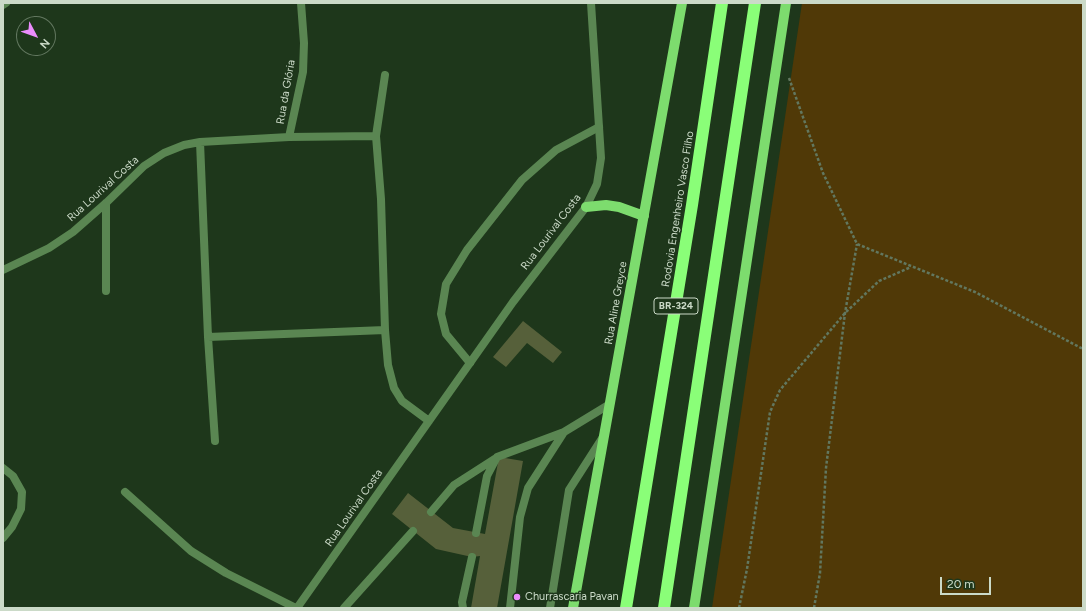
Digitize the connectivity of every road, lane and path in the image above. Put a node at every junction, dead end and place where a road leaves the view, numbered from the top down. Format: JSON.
{"nodes":[{"id":1,"x":6,"y":3,"type":"edge"},
{"id":2,"x":301,"y":3,"type":"edge"},
{"id":3,"x":591,"y":3,"type":"edge"},
{"id":4,"x":682,"y":3,"type":"edge"},
{"id":5,"x":722,"y":3,"type":"edge"},
{"id":6,"x":755,"y":3,"type":"edge"},
{"id":7,"x":786,"y":3,"type":"edge"},
{"id":8,"x":3,"y":5,"type":"edge"},
{"id":9,"x":384,"y":75,"type":"dead end"},
{"id":10,"x":788,"y":75,"type":"dead end"},
{"id":11,"x":599,"y":127,"type":"junction"},
{"id":12,"x":376,"y":136,"type":"junction"},
{"id":13,"x":289,"y":137,"type":"junction"},
{"id":14,"x":200,"y":142,"type":"junction"},
{"id":15,"x":106,"y":203,"type":"junction"},
{"id":16,"x":586,"y":207,"type":"junction"},
{"id":17,"x":644,"y":216,"type":"junction"},
{"id":18,"x":857,"y":244,"type":"junction"},
{"id":19,"x":911,"y":267,"type":"junction"},
{"id":20,"x":3,"y":270,"type":"edge"},
{"id":21,"x":106,"y":291,"type":"dead end"},
{"id":22,"x":845,"y":313,"type":"junction"},
{"id":23,"x":385,"y":330,"type":"junction"},
{"id":24,"x":208,"y":337,"type":"junction"},
{"id":25,"x":1083,"y":349,"type":"edge"},
{"id":26,"x":470,"y":363,"type":"junction"},
{"id":27,"x":610,"y":404,"type":"junction"},
{"id":28,"x":429,"y":421,"type":"junction"},
{"id":29,"x":564,"y":432,"type":"junction"},
{"id":30,"x":604,"y":434,"type":"junction"},
{"id":31,"x":215,"y":441,"type":"dead end"},
{"id":32,"x":497,"y":457,"type":"junction"},
{"id":33,"x":3,"y":468,"type":"edge"},
{"id":34,"x":125,"y":492,"type":"dead end"},
{"id":35,"x":431,"y":512,"type":"dead end"},
{"id":36,"x":413,"y":531,"type":"dead end"},
{"id":37,"x":476,"y":533,"type":"dead end"},
{"id":38,"x":3,"y":538,"type":"edge"},
{"id":39,"x":472,"y":556,"type":"dead end"},
{"id":40,"x":296,"y":608,"type":"edge"},
{"id":41,"x":344,"y":608,"type":"edge"},
{"id":42,"x":463,"y":608,"type":"edge"},
{"id":43,"x":510,"y":608,"type":"edge"},
{"id":44,"x":550,"y":608,"type":"edge"},
{"id":45,"x":573,"y":608,"type":"edge"},
{"id":46,"x":626,"y":608,"type":"edge"},
{"id":47,"x":664,"y":608,"type":"edge"},
{"id":48,"x":694,"y":608,"type":"edge"},
{"id":49,"x":739,"y":608,"type":"edge"},
{"id":50,"x":814,"y":608,"type":"edge"}],
"edges":[{"from":1,"to":8,"type":"street"},
{"from":2,"to":13,"type":"street","name":"Rua da Glória"},
{"from":3,"to":11,"type":"street","name":"Rua Lourival Costa"},
{"from":4,"to":17,"type":"main road","name":"Rua Aline Greyce"},
{"from":5,"to":46,"type":"highway","name":"Rodovia Engenheiro Vasco Filho","number":"BR-324"},
{"from":6,"to":47,"type":"highway","number":"BR-324"},
{"from":7,"to":48,"type":"main road"},
{"from":9,"to":12,"type":"street"},
{"from":10,"to":18,"type":"path"},
{"from":11,"to":16,"type":"street","name":"Rua Lourival Costa"},
{"from":11,"to":26,"type":"street"},
{"from":12,"to":13,"type":"street","name":"Rua Lourival Costa"},
{"from":12,"to":23,"type":"street"},
{"from":13,"to":14,"type":"street","name":"Rua Lourival Costa"},
{"from":14,"to":15,"type":"street","name":"Rua Lourival Costa"},
{"from":14,"to":24,"type":"street"},
{"from":15,"to":20,"type":"street","name":"Rua Lourival Costa"},
{"from":15,"to":21,"type":"street"},
{"from":16,"to":17,"type":"main road"},
{"from":16,"to":26,"type":"street","name":"Rua Lourival Costa"},
{"from":17,"to":27,"type":"main road","name":"Rua Aline Greyce"},
{"from":18,"to":19,"type":"path"},
{"from":18,"to":22,"type":"path"},
{"from":19,"to":22,"type":"path"},
{"from":19,"to":25,"type":"path"},
{"from":22,"to":49,"type":"path"},
{"from":22,"to":50,"type":"path"},
{"from":23,"to":24,"type":"street"},
{"from":23,"to":28,"type":"street"},
{"from":24,"to":31,"type":"street"},
{"from":26,"to":28,"type":"street","name":"Rua Lourival Costa"},
{"from":27,"to":29,"type":"street"},
{"from":27,"to":30,"type":"main road","name":"Rua Aline Greyce"},
{"from":28,"to":40,"type":"street","name":"Rua Lourival Costa"},
{"from":29,"to":32,"type":"street"},
{"from":29,"to":43,"type":"street"},
{"from":30,"to":44,"type":"street"},
{"from":30,"to":45,"type":"main road","name":"Rua Aline Greyce"},
{"from":32,"to":35,"type":"street"},
{"from":32,"to":37,"type":"street"},
{"from":33,"to":38,"type":"street"},
{"from":34,"to":40,"type":"street"},
{"from":36,"to":41,"type":"street"},
{"from":39,"to":42,"type":"street"}]}
